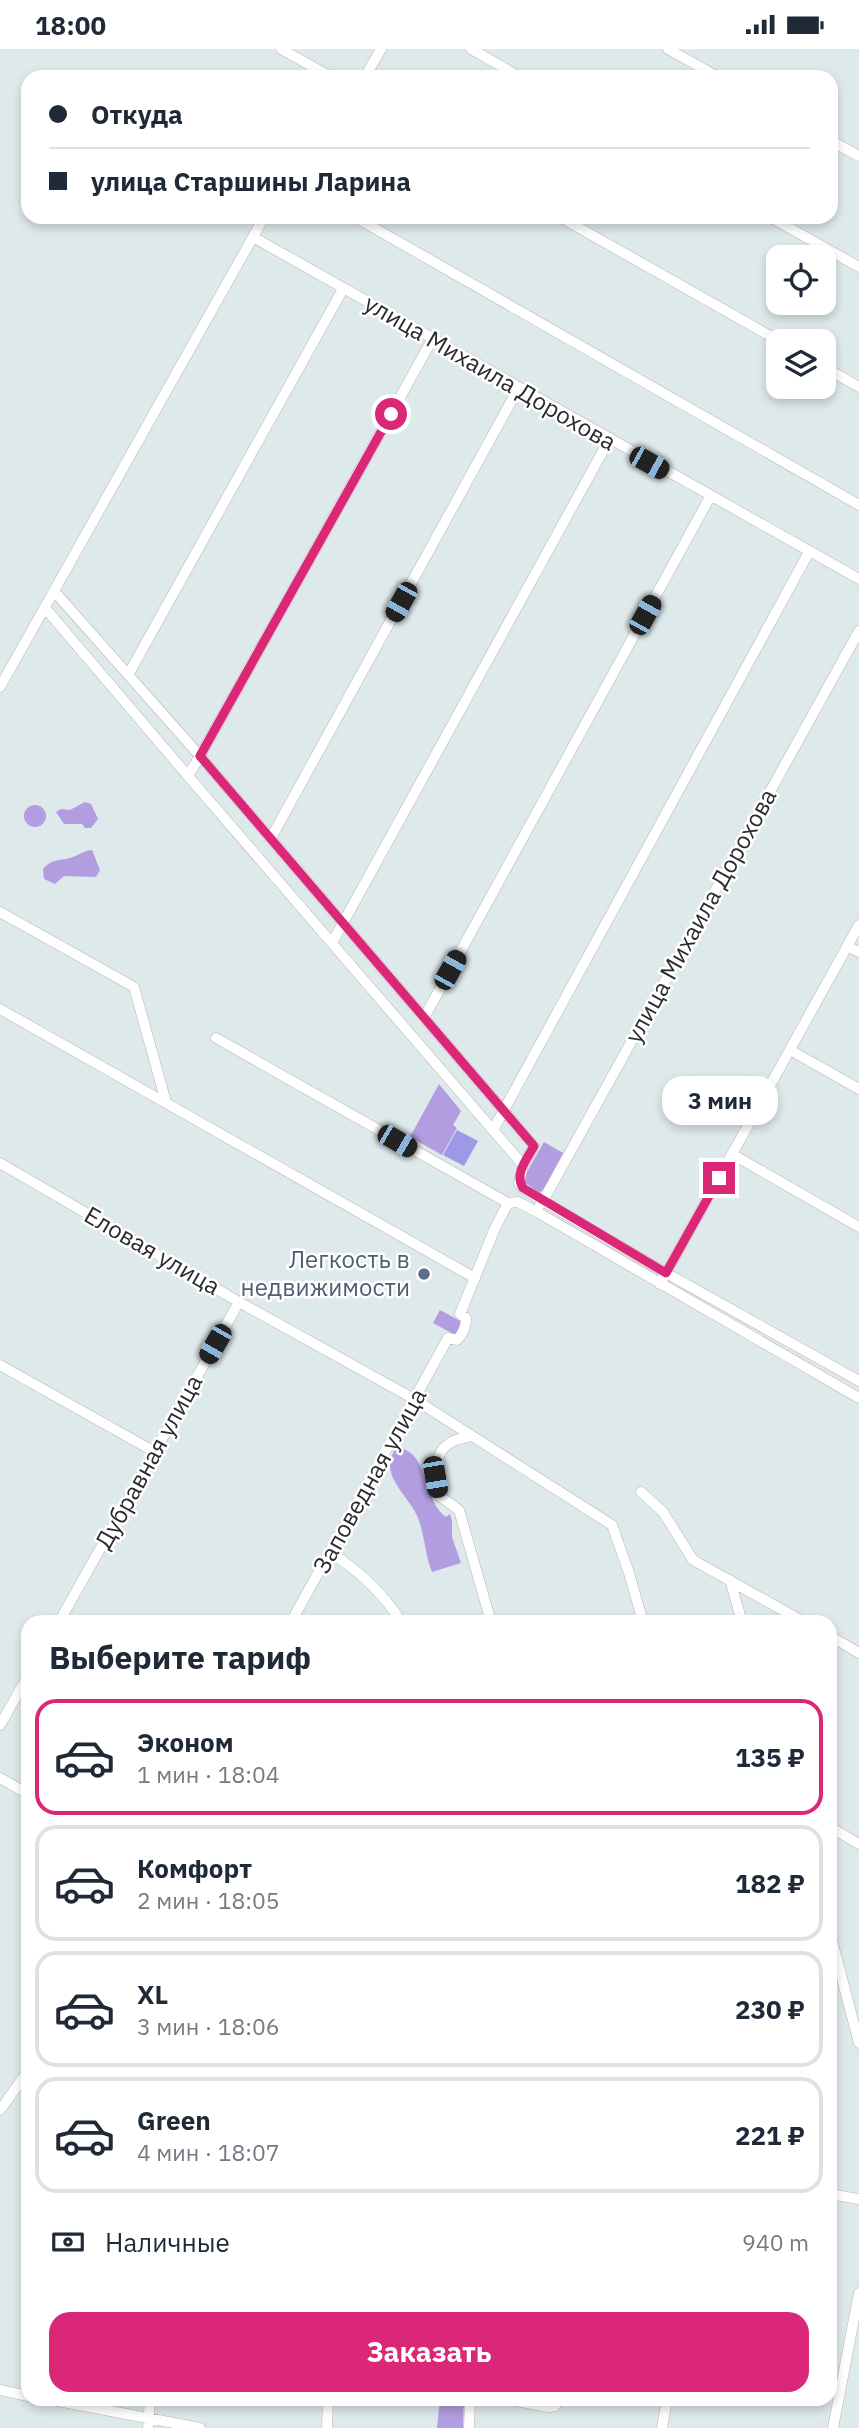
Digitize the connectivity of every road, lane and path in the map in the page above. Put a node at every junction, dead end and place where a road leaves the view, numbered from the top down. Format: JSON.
{"nodes":[{"id":1,"x":281,"y":49,"type":"edge"},
{"id":2,"x":381,"y":49,"type":"edge"},
{"id":3,"x":471,"y":49,"type":"edge"},
{"id":4,"x":668,"y":49,"type":"edge"},
{"id":5,"x":318,"y":70,"type":"edge"},
{"id":6,"x":369,"y":70,"type":"edge"},
{"id":7,"x":508,"y":70,"type":"edge"},
{"id":8,"x":706,"y":70,"type":"edge"},
{"id":9,"x":838,"y":145,"type":"edge"},
{"id":10,"x":859,"y":156,"type":"edge"},
{"id":11,"x":260,"y":224,"type":"edge"},
{"id":12,"x":367,"y":224,"type":"edge"},
{"id":13,"x":573,"y":224,"type":"edge"},
{"id":14,"x":782,"y":224,"type":"edge"},
{"id":15,"x":253,"y":237,"type":"junction"},
{"id":16,"x":859,"y":267,"type":"edge"},
{"id":17,"x":343,"y":289,"type":"junction"},
{"id":18,"x":766,"y":334,"type":"edge"},
{"id":19,"x":432,"y":340,"type":"junction"},
{"id":20,"x":836,"y":374,"type":"edge"},
{"id":21,"x":859,"y":387,"type":"edge"},
{"id":22,"x":518,"y":389,"type":"junction"},
{"id":23,"x":608,"y":440,"type":"junction"},
{"id":24,"x":710,"y":497,"type":"junction"},
{"id":25,"x":859,"y":505,"type":"edge"},
{"id":26,"x":809,"y":552,"type":"junction"},
{"id":27,"x":859,"y":579,"type":"edge"},
{"id":28,"x":54,"y":591,"type":"junction"},
{"id":29,"x":45,"y":608,"type":"junction"},
{"id":30,"x":859,"y":631,"type":"edge"},
{"id":31,"x":128,"y":675,"type":"junction"},
{"id":32,"x":0,"y":687,"type":"edge"},
{"id":33,"x":200,"y":756,"type":"junction"},
{"id":34,"x":188,"y":776,"type":"junction"},
{"id":35,"x":271,"y":838,"type":"junction"},
{"id":36,"x":0,"y":912,"type":"edge"},
{"id":37,"x":343,"y":922,"type":"junction"},
{"id":38,"x":859,"y":925,"type":"edge"},
{"id":39,"x":332,"y":943,"type":"junction"},
{"id":40,"x":847,"y":946,"type":"junction"},
{"id":41,"x":859,"y":952,"type":"edge"},
{"id":42,"x":0,"y":1009,"type":"edge"},
{"id":43,"x":424,"y":1017,"type":"junction"},
{"id":44,"x":216,"y":1038,"type":"dead end"},
{"id":45,"x":790,"y":1050,"type":"junction"},
{"id":46,"x":859,"y":1089,"type":"edge"},
{"id":47,"x":166,"y":1102,"type":"junction"},
{"id":48,"x":505,"y":1110,"type":"junction"},
{"id":49,"x":493,"y":1131,"type":"junction"},
{"id":50,"x":732,"y":1154,"type":"junction"},
{"id":51,"x":0,"y":1163,"type":"edge"},
{"id":52,"x":523,"y":1165,"type":"junction"},
{"id":53,"x":543,"y":1201,"type":"junction"},
{"id":54,"x":508,"y":1203,"type":"junction"},
{"id":55,"x":537,"y":1212,"type":"junction"},
{"id":56,"x":859,"y":1227,"type":"edge"},
{"id":57,"x":666,"y":1273,"type":"junction"},
{"id":58,"x":475,"y":1278,"type":"junction"},
{"id":59,"x":660,"y":1284,"type":"junction"},
{"id":60,"x":239,"y":1302,"type":"junction"},
{"id":61,"x":0,"y":1366,"type":"edge"},
{"id":62,"x":859,"y":1381,"type":"edge"},
{"id":63,"x":859,"y":1398,"type":"edge"},
{"id":64,"x":414,"y":1399,"type":"junction"},
{"id":65,"x":471,"y":1436,"type":"junction"},
{"id":66,"x":153,"y":1451,"type":"junction"},
{"id":67,"x":641,"y":1492,"type":"dead end"},
{"id":68,"x":330,"y":1552,"type":"junction"},
{"id":69,"x":730,"y":1580,"type":"junction"},
{"id":70,"x":63,"y":1615,"type":"edge"},
{"id":71,"x":295,"y":1615,"type":"edge"},
{"id":72,"x":395,"y":1615,"type":"edge"},
{"id":73,"x":489,"y":1615,"type":"edge"},
{"id":74,"x":641,"y":1615,"type":"edge"},
{"id":75,"x":741,"y":1615,"type":"edge"},
{"id":76,"x":792,"y":1615,"type":"edge"},
{"id":77,"x":837,"y":1640,"type":"edge"},
{"id":78,"x":859,"y":1653,"type":"edge"},
{"id":79,"x":21,"y":1688,"type":"edge"},
{"id":80,"x":0,"y":1725,"type":"edge"},
{"id":81,"x":0,"y":1778,"type":"edge"},
{"id":82,"x":21,"y":1790,"type":"edge"},
{"id":83,"x":837,"y":1831,"type":"edge"},
{"id":84,"x":859,"y":1844,"type":"edge"},
{"id":85,"x":837,"y":1960,"type":"edge"},
{"id":86,"x":859,"y":2043,"type":"edge"},
{"id":87,"x":21,"y":2080,"type":"edge"},
{"id":88,"x":0,"y":2109,"type":"edge"},
{"id":89,"x":837,"y":2195,"type":"edge"},
{"id":90,"x":859,"y":2199,"type":"edge"},
{"id":91,"x":859,"y":2293,"type":"edge"},
{"id":92,"x":0,"y":2390,"type":"edge"},
{"id":93,"x":21,"y":2394,"type":"edge"},
{"id":94,"x":77,"y":2406,"type":"edge"},
{"id":95,"x":328,"y":2406,"type":"edge"},
{"id":96,"x":470,"y":2406,"type":"edge"},
{"id":97,"x":666,"y":2406,"type":"edge"},
{"id":98,"x":149,"y":2423,"type":"edge"},
{"id":99,"x":200,"y":2428,"type":"edge"},
{"id":100,"x":327,"y":2428,"type":"edge"},
{"id":101,"x":469,"y":2428,"type":"edge"},
{"id":102,"x":662,"y":2428,"type":"edge"},
{"id":103,"x":833,"y":2428,"type":"edge"}],
"edges":[{"from":1,"to":5,"type":"street"},
{"from":2,"to":6,"type":"street"},
{"from":3,"to":7,"type":"street"},
{"from":4,"to":8,"type":"street"},
{"from":9,"to":10,"type":"street"},
{"from":11,"to":15,"type":"street"},
{"from":12,"to":25,"type":"street"},
{"from":13,"to":18,"type":"street"},
{"from":14,"to":16,"type":"street"},
{"from":15,"to":17,"type":"street","name":"улица Михаила Дорохова"},
{"from":15,"to":28,"type":"street"},
{"from":17,"to":19,"type":"street","name":"улица Михаила Дорохова"},
{"from":17,"to":31,"type":"street"},
{"from":19,"to":22,"type":"street","name":"улица Михаила Дорохова"},
{"from":19,"to":33,"type":"street"},
{"from":20,"to":21,"type":"street"},
{"from":22,"to":23,"type":"street","name":"улица Михаила Дорохова"},
{"from":22,"to":35,"type":"street"},
{"from":23,"to":24,"type":"street","name":"улица Михаила Дорохова"},
{"from":23,"to":37,"type":"street"},
{"from":24,"to":26,"type":"street","name":"улица Михаила Дорохова"},
{"from":24,"to":43,"type":"street"},
{"from":26,"to":27,"type":"street","name":"улица Михаила Дорохова"},
{"from":26,"to":48,"type":"street"},
{"from":28,"to":29,"type":"street"},
{"from":28,"to":31,"type":"street"},
{"from":29,"to":32,"type":"street"},
{"from":29,"to":34,"type":"street"},
{"from":30,"to":53,"type":"street","name":"улица Михаила Дорохова"},
{"from":31,"to":33,"type":"street"},
{"from":33,"to":34,"type":"street"},
{"from":33,"to":35,"type":"street"},
{"from":34,"to":39,"type":"street"},
{"from":35,"to":37,"type":"street"},
{"from":36,"to":47,"type":"street"},
{"from":37,"to":39,"type":"street"},
{"from":37,"to":43,"type":"street"},
{"from":38,"to":40,"type":"street"},
{"from":39,"to":49,"type":"street"},
{"from":40,"to":41,"type":"street"},
{"from":40,"to":45,"type":"street"},
{"from":42,"to":47,"type":"street"},
{"from":43,"to":48,"type":"street"},
{"from":44,"to":54,"type":"street"},
{"from":45,"to":46,"type":"street"},
{"from":45,"to":50,"type":"street"},
{"from":47,"to":58,"type":"street"},
{"from":48,"to":49,"type":"street"},
{"from":48,"to":52,"type":"street"},
{"from":49,"to":52,"type":"street"},
{"from":50,"to":56,"type":"street"},
{"from":50,"to":57,"type":"street"},
{"from":51,"to":60,"type":"street","name":"Еловая улица"},
{"from":52,"to":53,"type":"street"},
{"from":53,"to":55,"type":"street","name":"улица Михаила Дорохова"},
{"from":53,"to":57,"type":"street"},
{"from":54,"to":55,"type":"street"},
{"from":54,"to":58,"type":"street"},
{"from":55,"to":59,"type":"street"},
{"from":57,"to":59,"type":"street"},
{"from":57,"to":62,"type":"street"},
{"from":58,"to":64,"type":"street","name":"Заповедная улица"},
{"from":59,"to":63,"type":"street"},
{"from":60,"to":64,"type":"street","name":"Еловая улица"},
{"from":60,"to":66,"type":"street","name":"Дубравная улица"},
{"from":61,"to":66,"type":"street"},
{"from":64,"to":65,"type":"street","name":"Еловая улица"},
{"from":64,"to":68,"type":"street","name":"Заповедная улица"},
{"from":65,"to":73,"type":"street"},
{"from":65,"to":74,"type":"street","name":"Еловая улица"},
{"from":66,"to":70,"type":"street","name":"Дубравная улица"},
{"from":67,"to":69,"type":"street"},
{"from":68,"to":71,"type":"street","name":"Заповедная улица"},
{"from":68,"to":72,"type":"street"},
{"from":69,"to":75,"type":"street"},
{"from":69,"to":76,"type":"street"},
{"from":77,"to":78,"type":"street"},
{"from":79,"to":80,"type":"street"},
{"from":81,"to":82,"type":"street"},
{"from":83,"to":84,"type":"street"},
{"from":85,"to":86,"type":"street"},
{"from":87,"to":88,"type":"street"},
{"from":89,"to":90,"type":"street"},
{"from":91,"to":103,"type":"street"},
{"from":92,"to":93,"type":"street"},
{"from":94,"to":98,"type":"street"},
{"from":95,"to":100,"type":"street"},
{"from":96,"to":101,"type":"street"},
{"from":97,"to":102,"type":"street"},
{"from":98,"to":99,"type":"street"}]}
